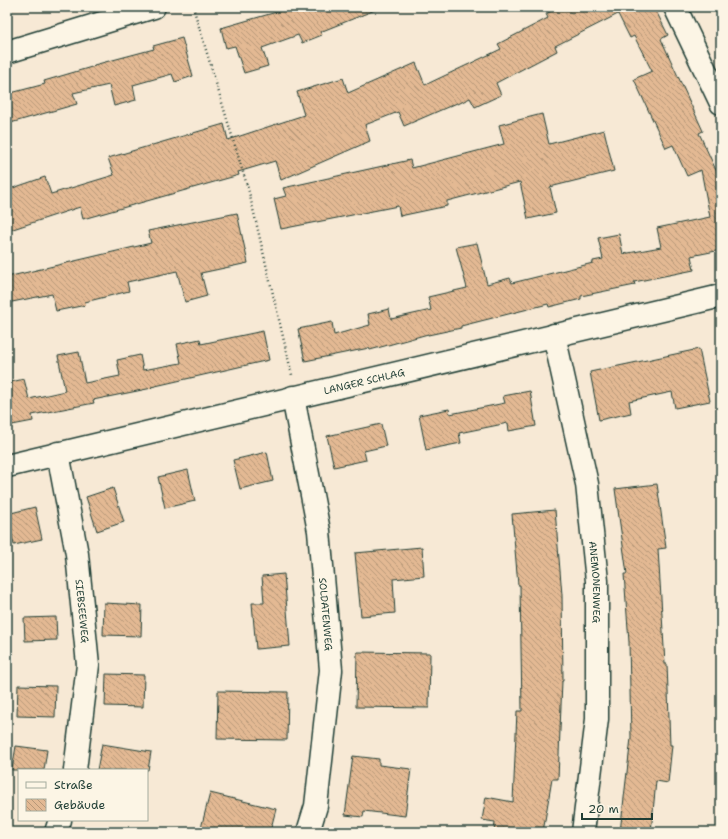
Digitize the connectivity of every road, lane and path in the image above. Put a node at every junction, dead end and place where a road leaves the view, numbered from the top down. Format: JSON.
{"nodes":[{"id":1,"x":192,"y":7,"type":"edge"},
{"id":2,"x":675,"y":7,"type":"edge"},
{"id":3,"x":145,"y":8,"type":"edge"},
{"id":4,"x":7,"y":52,"type":"edge"},
{"id":5,"x":721,"y":103,"type":"edge"},
{"id":6,"x":721,"y":296,"type":"edge"},
{"id":7,"x":554,"y":335,"type":"junction"},
{"id":8,"x":292,"y":397,"type":"junction"},
{"id":9,"x":58,"y":454,"type":"junction"},
{"id":10,"x":7,"y":466,"type":"edge"},
{"id":11,"x":75,"y":769,"type":"edge"},
{"id":12,"x":60,"y":821,"type":"edge"},
{"id":13,"x":56,"y":832,"type":"edge"},
{"id":14,"x":308,"y":832,"type":"edge"},
{"id":15,"x":583,"y":832,"type":"edge"}],
"edges":[{"from":1,"to":8,"type":"path"},
{"from":2,"to":5,"type":"street"},
{"from":3,"to":4,"type":"street"},
{"from":6,"to":7,"type":"street","name":"LANGER SCHLAG"},
{"from":7,"to":8,"type":"street","name":"LANGER SCHLAG"},
{"from":7,"to":15,"type":"street","name":"ANEMONENWEG"},
{"from":8,"to":9,"type":"street","name":"LANGER SCHLAG"},
{"from":8,"to":14,"type":"street","name":"SOLDATENWEG"},
{"from":9,"to":10,"type":"street","name":"LANGER SCHLAG"},
{"from":9,"to":11,"type":"street","name":"SIEBSEEWEG"},
{"from":12,"to":13,"type":"street"}]}
